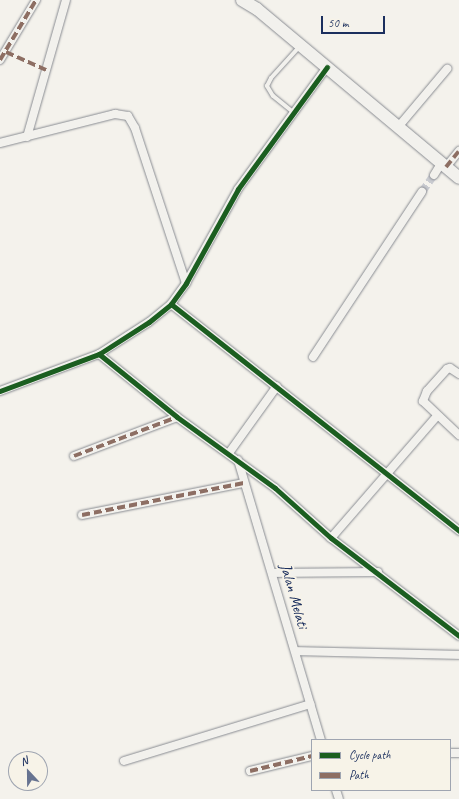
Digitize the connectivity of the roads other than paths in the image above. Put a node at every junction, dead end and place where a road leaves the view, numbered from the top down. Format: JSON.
{"nodes":[{"id":1,"x":36,"y":0,"type":"edge"},
{"id":2,"x":66,"y":0,"type":"edge"},
{"id":3,"x":242,"y":0,"type":"edge"},
{"id":4,"x":301,"y":45,"type":"junction"},
{"id":5,"x":0,"y":60,"type":"edge"},
{"id":6,"x":327,"y":67,"type":"junction"},
{"id":7,"x":446,"y":69,"type":"dead end"},
{"id":8,"x":293,"y":112,"type":"junction"},
{"id":9,"x":399,"y":126,"type":"junction"},
{"id":10,"x":27,"y":137,"type":"junction"},
{"id":11,"x":0,"y":143,"type":"edge"},
{"id":12,"x":459,"y":151,"type":"edge"},
{"id":13,"x":443,"y":166,"type":"junction"},
{"id":14,"x":434,"y":175,"type":"tunnel mouth"},
{"id":15,"x":459,"y":178,"type":"edge"},
{"id":16,"x":422,"y":192,"type":"tunnel mouth"},
{"id":17,"x":186,"y":283,"type":"junction"},
{"id":18,"x":171,"y":304,"type":"junction"},
{"id":19,"x":99,"y":354,"type":"junction"},
{"id":20,"x":313,"y":358,"type":"dead end"},
{"id":21,"x":459,"y":374,"type":"edge"},
{"id":22,"x":277,"y":386,"type":"junction"},
{"id":23,"x":0,"y":391,"type":"edge"},
{"id":24,"x":437,"y":416,"type":"junction"},
{"id":25,"x":177,"y":417,"type":"junction"},
{"id":26,"x":459,"y":435,"type":"edge"},
{"id":27,"x":229,"y":453,"type":"junction"},
{"id":28,"x":74,"y":456,"type":"dead end"},
{"id":29,"x":238,"y":460,"type":"junction"},
{"id":30,"x":388,"y":474,"type":"junction"},
{"id":31,"x":244,"y":484,"type":"junction"},
{"id":32,"x":82,"y":515,"type":"dead end"},
{"id":33,"x":459,"y":531,"type":"edge"},
{"id":34,"x":331,"y":538,"type":"junction"},
{"id":35,"x":378,"y":572,"type":"junction"},
{"id":36,"x":272,"y":573,"type":"junction"},
{"id":37,"x":459,"y":636,"type":"edge"},
{"id":38,"x":296,"y":651,"type":"junction"},
{"id":39,"x":459,"y":655,"type":"edge"},
{"id":40,"x":310,"y":704,"type":"junction"},
{"id":41,"x":321,"y":739,"type":"edge"},
{"id":42,"x":311,"y":756,"type":"edge"},
{"id":43,"x":124,"y":761,"type":"dead end"},
{"id":44,"x":250,"y":771,"type":"dead end"}],
"edges":[{"from":1,"to":5,"type":"street"},
{"from":2,"to":10,"type":"street"},
{"from":3,"to":4,"type":"main road"},
{"from":4,"to":6,"type":"main road"},
{"from":4,"to":8,"type":"lane"},
{"from":6,"to":8,"type":"street"},
{"from":6,"to":9,"type":"main road"},
{"from":7,"to":9,"type":"street"},
{"from":8,"to":17,"type":"street"},
{"from":9,"to":13,"type":"main road"},
{"from":10,"to":11,"type":"street"},
{"from":10,"to":17,"type":"street"},
{"from":12,"to":13,"type":"street"},
{"from":13,"to":14,"type":"street"},
{"from":13,"to":15,"type":"main road"},
{"from":16,"to":20,"type":"street"},
{"from":17,"to":18,"type":"street"},
{"from":18,"to":19,"type":"street"},
{"from":18,"to":22,"type":"street"},
{"from":19,"to":23,"type":"street"},
{"from":19,"to":25,"type":"street"},
{"from":21,"to":24,"type":"street"},
{"from":22,"to":27,"type":"street"},
{"from":22,"to":30,"type":"street"},
{"from":24,"to":26,"type":"street"},
{"from":24,"to":30,"type":"street"},
{"from":25,"to":27,"type":"street"},
{"from":25,"to":28,"type":"street"},
{"from":27,"to":29,"type":"street"},
{"from":29,"to":31,"type":"street","name":"Jalan Melati"},
{"from":29,"to":34,"type":"street"},
{"from":30,"to":33,"type":"street"},
{"from":30,"to":34,"type":"street"},
{"from":31,"to":32,"type":"street"},
{"from":31,"to":36,"type":"street","name":"Jalan Melati"},
{"from":34,"to":35,"type":"street"},
{"from":35,"to":36,"type":"street"},
{"from":35,"to":37,"type":"street"},
{"from":36,"to":38,"type":"street","name":"Jalan Melati"},
{"from":38,"to":39,"type":"street"},
{"from":38,"to":40,"type":"street","name":"Jalan Melati"},
{"from":40,"to":41,"type":"street","name":"Jalan Melati"},
{"from":40,"to":43,"type":"street"},
{"from":42,"to":44,"type":"street"}]}
